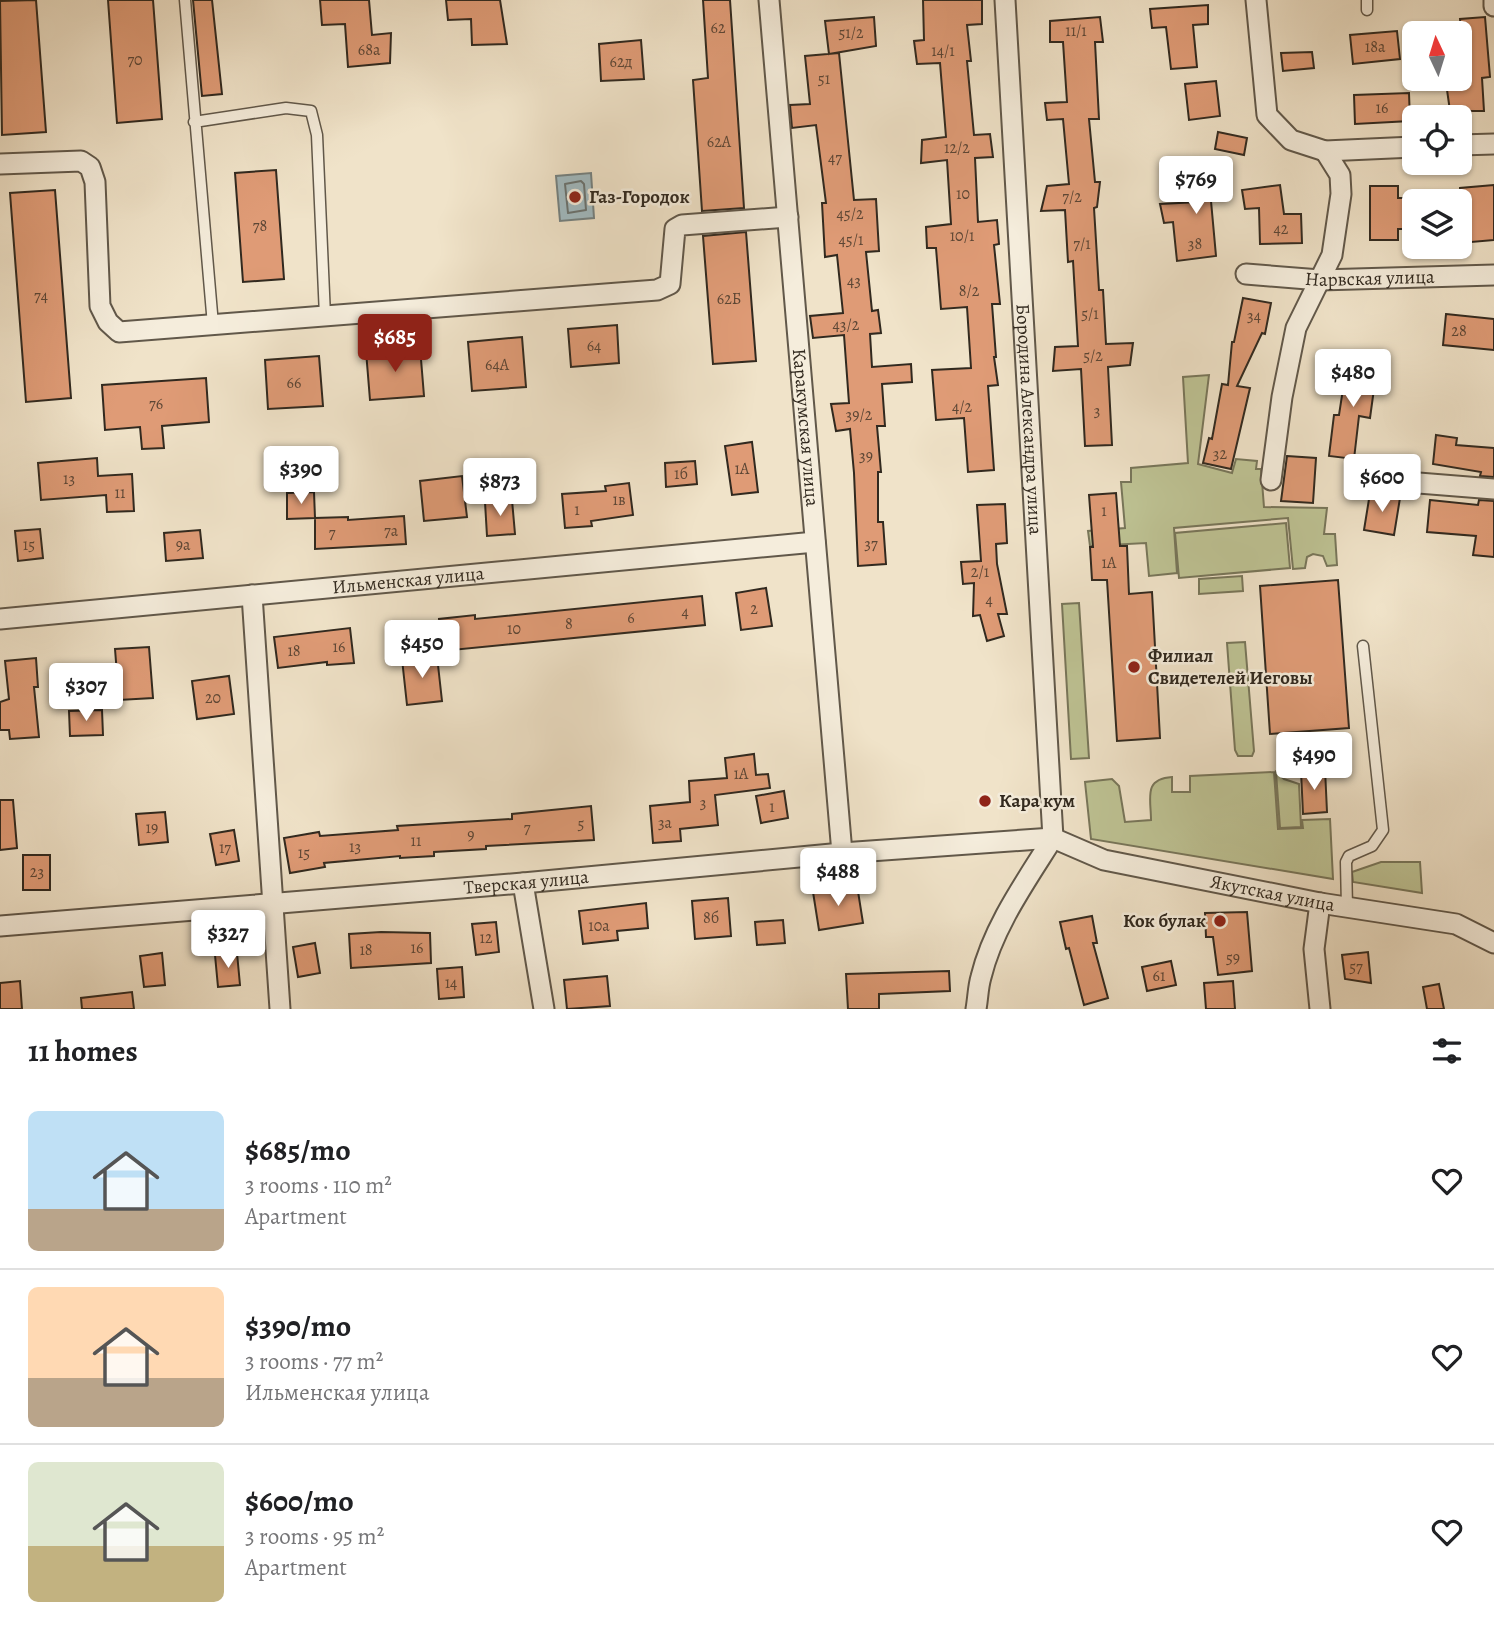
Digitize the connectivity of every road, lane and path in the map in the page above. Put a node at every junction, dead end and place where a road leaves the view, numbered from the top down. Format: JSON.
{"nodes":[{"id":1,"x":185,"y":0,"type":"edge"},
{"id":2,"x":769,"y":0,"type":"edge"},
{"id":3,"x":1005,"y":0,"type":"edge"},
{"id":4,"x":1256,"y":0,"type":"edge"},
{"id":5,"x":1494,"y":0,"type":"edge"},
{"id":6,"x":1494,"y":6,"type":"edge"},
{"id":7,"x":194,"y":122,"type":"junction"},
{"id":8,"x":1494,"y":144,"type":"edge"},
{"id":9,"x":1472,"y":145,"type":"edge"},
{"id":10,"x":1402,"y":148,"type":"edge"},
{"id":11,"x":1325,"y":151,"type":"junction"},
{"id":12,"x":0,"y":164,"type":"edge"},
{"id":13,"x":788,"y":217,"type":"junction"},
{"id":14,"x":1246,"y":274,"type":"dead end"},
{"id":15,"x":1494,"y":275,"type":"edge"},
{"id":16,"x":1320,"y":280,"type":"junction"},
{"id":17,"x":325,"y":316,"type":"junction"},
{"id":18,"x":213,"y":325,"type":"junction"},
{"id":19,"x":1271,"y":480,"type":"dead end"},
{"id":20,"x":1406,"y":482,"type":"dead end"},
{"id":21,"x":1494,"y":489,"type":"edge"},
{"id":22,"x":815,"y":542,"type":"junction"},
{"id":23,"x":252,"y":595,"type":"junction"},
{"id":24,"x":0,"y":619,"type":"edge"},
{"id":25,"x":1363,"y":646,"type":"dead end"},
{"id":26,"x":1053,"y":838,"type":"junction"},
{"id":27,"x":842,"y":853,"type":"junction"},
{"id":28,"x":523,"y":883,"type":"junction"},
{"id":29,"x":273,"y":903,"type":"junction"},
{"id":30,"x":1321,"y":903,"type":"junction"},
{"id":31,"x":1347,"y":907,"type":"junction"},
{"id":32,"x":0,"y":926,"type":"edge"},
{"id":33,"x":1494,"y":943,"type":"edge"},
{"id":34,"x":280,"y":1009,"type":"edge"},
{"id":35,"x":544,"y":1009,"type":"edge"},
{"id":36,"x":976,"y":1009,"type":"edge"},
{"id":37,"x":1320,"y":1009,"type":"edge"}],
"edges":[{"from":1,"to":7,"type":"lane"},
{"from":2,"to":13,"type":"street","name":"Каракумская улица"},
{"from":3,"to":26,"type":"street","name":"Бородина Александра улица"},
{"from":4,"to":11,"type":"street"},
{"from":5,"to":6,"type":"street"},
{"from":7,"to":17,"type":"lane"},
{"from":7,"to":18,"type":"lane"},
{"from":8,"to":9,"type":"street"},
{"from":10,"to":11,"type":"street"},
{"from":11,"to":16,"type":"street"},
{"from":12,"to":18,"type":"street"},
{"from":13,"to":17,"type":"street"},
{"from":13,"to":22,"type":"street","name":"Каракумская улица"},
{"from":14,"to":16,"type":"street","name":"Нарвская улица"},
{"from":15,"to":16,"type":"street","name":"Нарвская улица"},
{"from":16,"to":19,"type":"street"},
{"from":17,"to":18,"type":"street"},
{"from":20,"to":21,"type":"street"},
{"from":22,"to":23,"type":"street","name":"Ильменская улица"},
{"from":22,"to":27,"type":"street","name":"Каракумская улица"},
{"from":23,"to":24,"type":"street","name":"Ильменская улица"},
{"from":23,"to":29,"type":"street"},
{"from":25,"to":31,"type":"lane"},
{"from":26,"to":27,"type":"street","name":"Тверская улица"},
{"from":26,"to":30,"type":"street","name":"Якутская улица"},
{"from":26,"to":36,"type":"street"},
{"from":27,"to":28,"type":"street","name":"Тверская улица"},
{"from":28,"to":29,"type":"street","name":"Тверская улица"},
{"from":28,"to":35,"type":"street"},
{"from":29,"to":32,"type":"street","name":"Тверская улица"},
{"from":29,"to":34,"type":"street"},
{"from":30,"to":31,"type":"street","name":"Якутская улица"},
{"from":30,"to":37,"type":"street"},
{"from":31,"to":33,"type":"street","name":"Якутская улица"}]}
